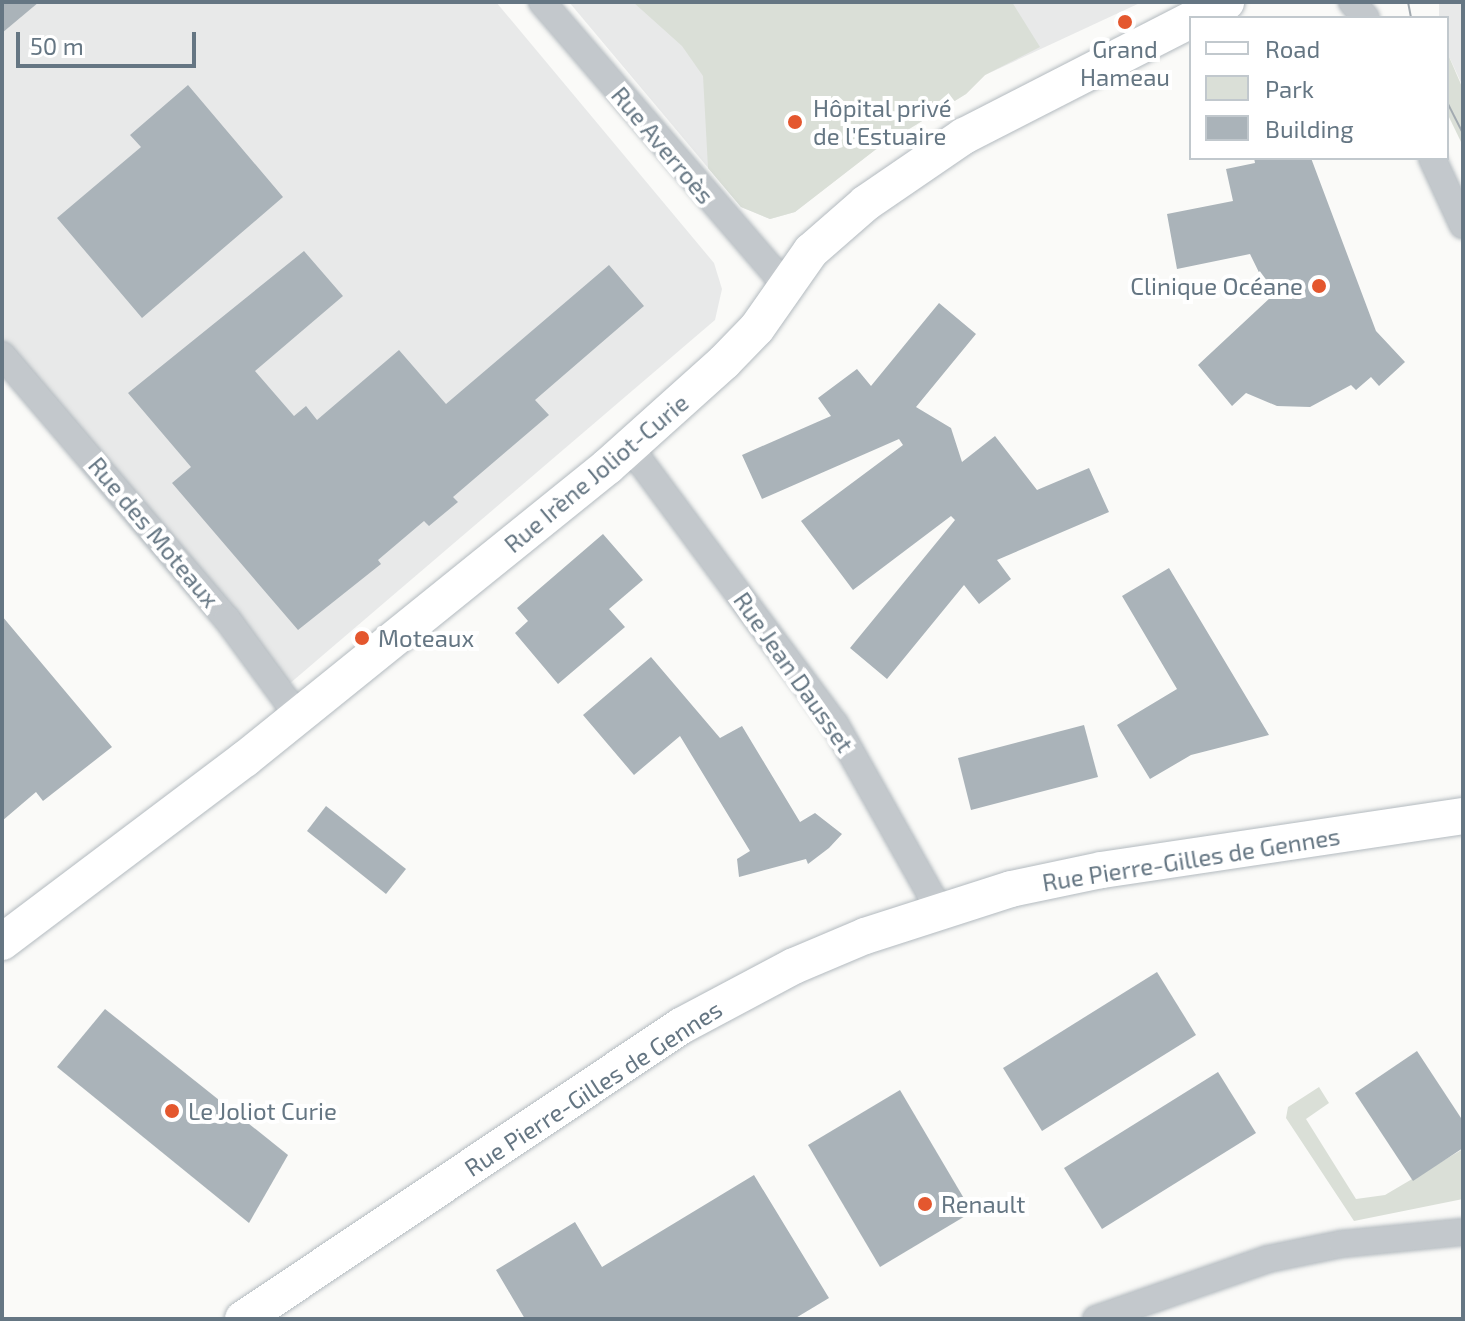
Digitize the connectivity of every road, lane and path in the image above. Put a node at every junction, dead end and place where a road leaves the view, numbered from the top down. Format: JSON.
{"nodes":[{"id":1,"x":542,"y":2,"type":"edge"},
{"id":2,"x":1226,"y":2,"type":"edge"},
{"id":3,"x":1199,"y":16,"type":"edge"},
{"id":4,"x":1189,"y":21,"type":"edge"},
{"id":5,"x":1433,"y":160,"type":"edge"},
{"id":6,"x":1463,"y":225,"type":"edge"},
{"id":7,"x":786,"y":286,"type":"junction"},
{"id":8,"x":2,"y":355,"type":"edge"},
{"id":9,"x":629,"y":446,"type":"junction"},
{"id":10,"x":298,"y":716,"type":"junction"},
{"id":11,"x":1463,"y":816,"type":"edge"},
{"id":12,"x":940,"y":911,"type":"junction"},
{"id":13,"x":2,"y":942,"type":"edge"},
{"id":14,"x":1463,"y":1232,"type":"edge"},
{"id":15,"x":245,"y":1314,"type":"edge"},
{"id":16,"x":1096,"y":1319,"type":"edge"}],
"edges":[{"from":1,"to":7,"type":"street","name":"Rue Averroès"},
{"from":2,"to":3,"type":"street","name":"Rue Irène Joliot-Curie"},
{"from":4,"to":7,"type":"street","name":"Rue Irène Joliot-Curie"},
{"from":5,"to":6,"type":"street"},
{"from":7,"to":9,"type":"street","name":"Rue Irène Joliot-Curie"},
{"from":8,"to":10,"type":"street","name":"Rue des Moteaux"},
{"from":9,"to":10,"type":"street","name":"Rue Irène Joliot-Curie"},
{"from":9,"to":12,"type":"street","name":"Rue Jean Dausset"},
{"from":10,"to":13,"type":"street","name":"Rue Irène Joliot-Curie"},
{"from":11,"to":12,"type":"street","name":"Rue Pierre-Gilles de Gennes"},
{"from":12,"to":15,"type":"street","name":"Rue Pierre-Gilles de Gennes"},
{"from":14,"to":16,"type":"street"}]}
